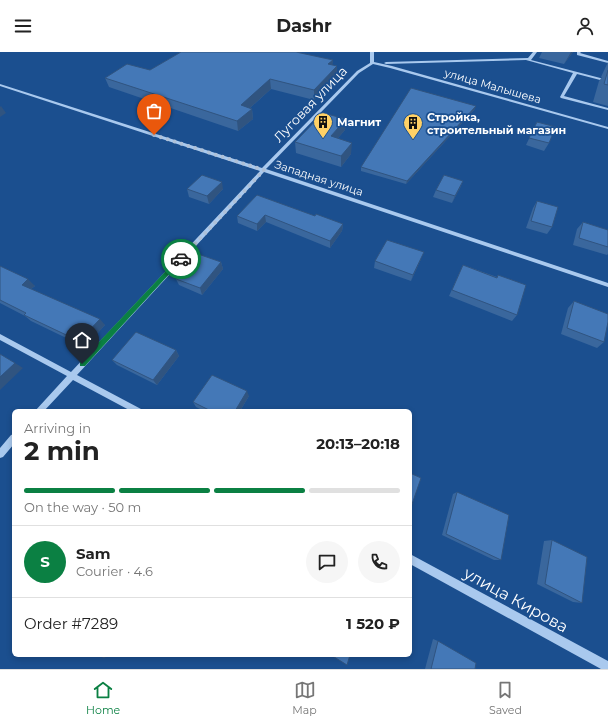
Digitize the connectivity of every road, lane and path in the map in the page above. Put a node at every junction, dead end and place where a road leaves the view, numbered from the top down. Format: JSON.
{"nodes":[{"id":1,"x":372,"y":52,"type":"edge"},
{"id":2,"x":535,"y":52,"type":"edge"},
{"id":3,"x":579,"y":52,"type":"edge"},
{"id":4,"x":529,"y":59,"type":"junction"},
{"id":5,"x":608,"y":62,"type":"edge"},
{"id":6,"x":372,"y":63,"type":"junction"},
{"id":7,"x":576,"y":72,"type":"junction"},
{"id":8,"x":608,"y":81,"type":"edge"},
{"id":9,"x":0,"y":85,"type":"edge"},
{"id":10,"x":608,"y":109,"type":"edge"},
{"id":11,"x":608,"y":128,"type":"edge"},
{"id":12,"x":264,"y":170,"type":"junction"},
{"id":13,"x":608,"y":285,"type":"edge"},
{"id":14,"x":0,"y":337,"type":"edge"},
{"id":15,"x":72,"y":375,"type":"junction"},
{"id":16,"x":41,"y":409,"type":"edge"},
{"id":17,"x":134,"y":409,"type":"edge"},
{"id":18,"x":12,"y":440,"type":"edge"},
{"id":19,"x":0,"y":454,"type":"edge"},
{"id":20,"x":412,"y":560,"type":"edge"},
{"id":21,"x":608,"y":666,"type":"edge"}],
"edges":[{"from":1,"to":6,"type":"street"},
{"from":2,"to":4,"type":"street"},
{"from":3,"to":5,"type":"street"},
{"from":4,"to":6,"type":"street"},
{"from":4,"to":7,"type":"street"},
{"from":6,"to":11,"type":"street","name":"улица Малышева"},
{"from":6,"to":12,"type":"street","name":"Луговая улица"},
{"from":7,"to":8,"type":"street"},
{"from":7,"to":10,"type":"street"},
{"from":9,"to":12,"type":"street","name":"Западная улица"},
{"from":12,"to":13,"type":"street","name":"Западная улица"},
{"from":12,"to":15,"type":"street","name":"Луговая улица"},
{"from":14,"to":15,"type":"street"},
{"from":15,"to":16,"type":"street","name":"Луговая улица"},
{"from":15,"to":17,"type":"street"},
{"from":18,"to":19,"type":"street"},
{"from":20,"to":21,"type":"street","name":"улица Кирова"}]}
